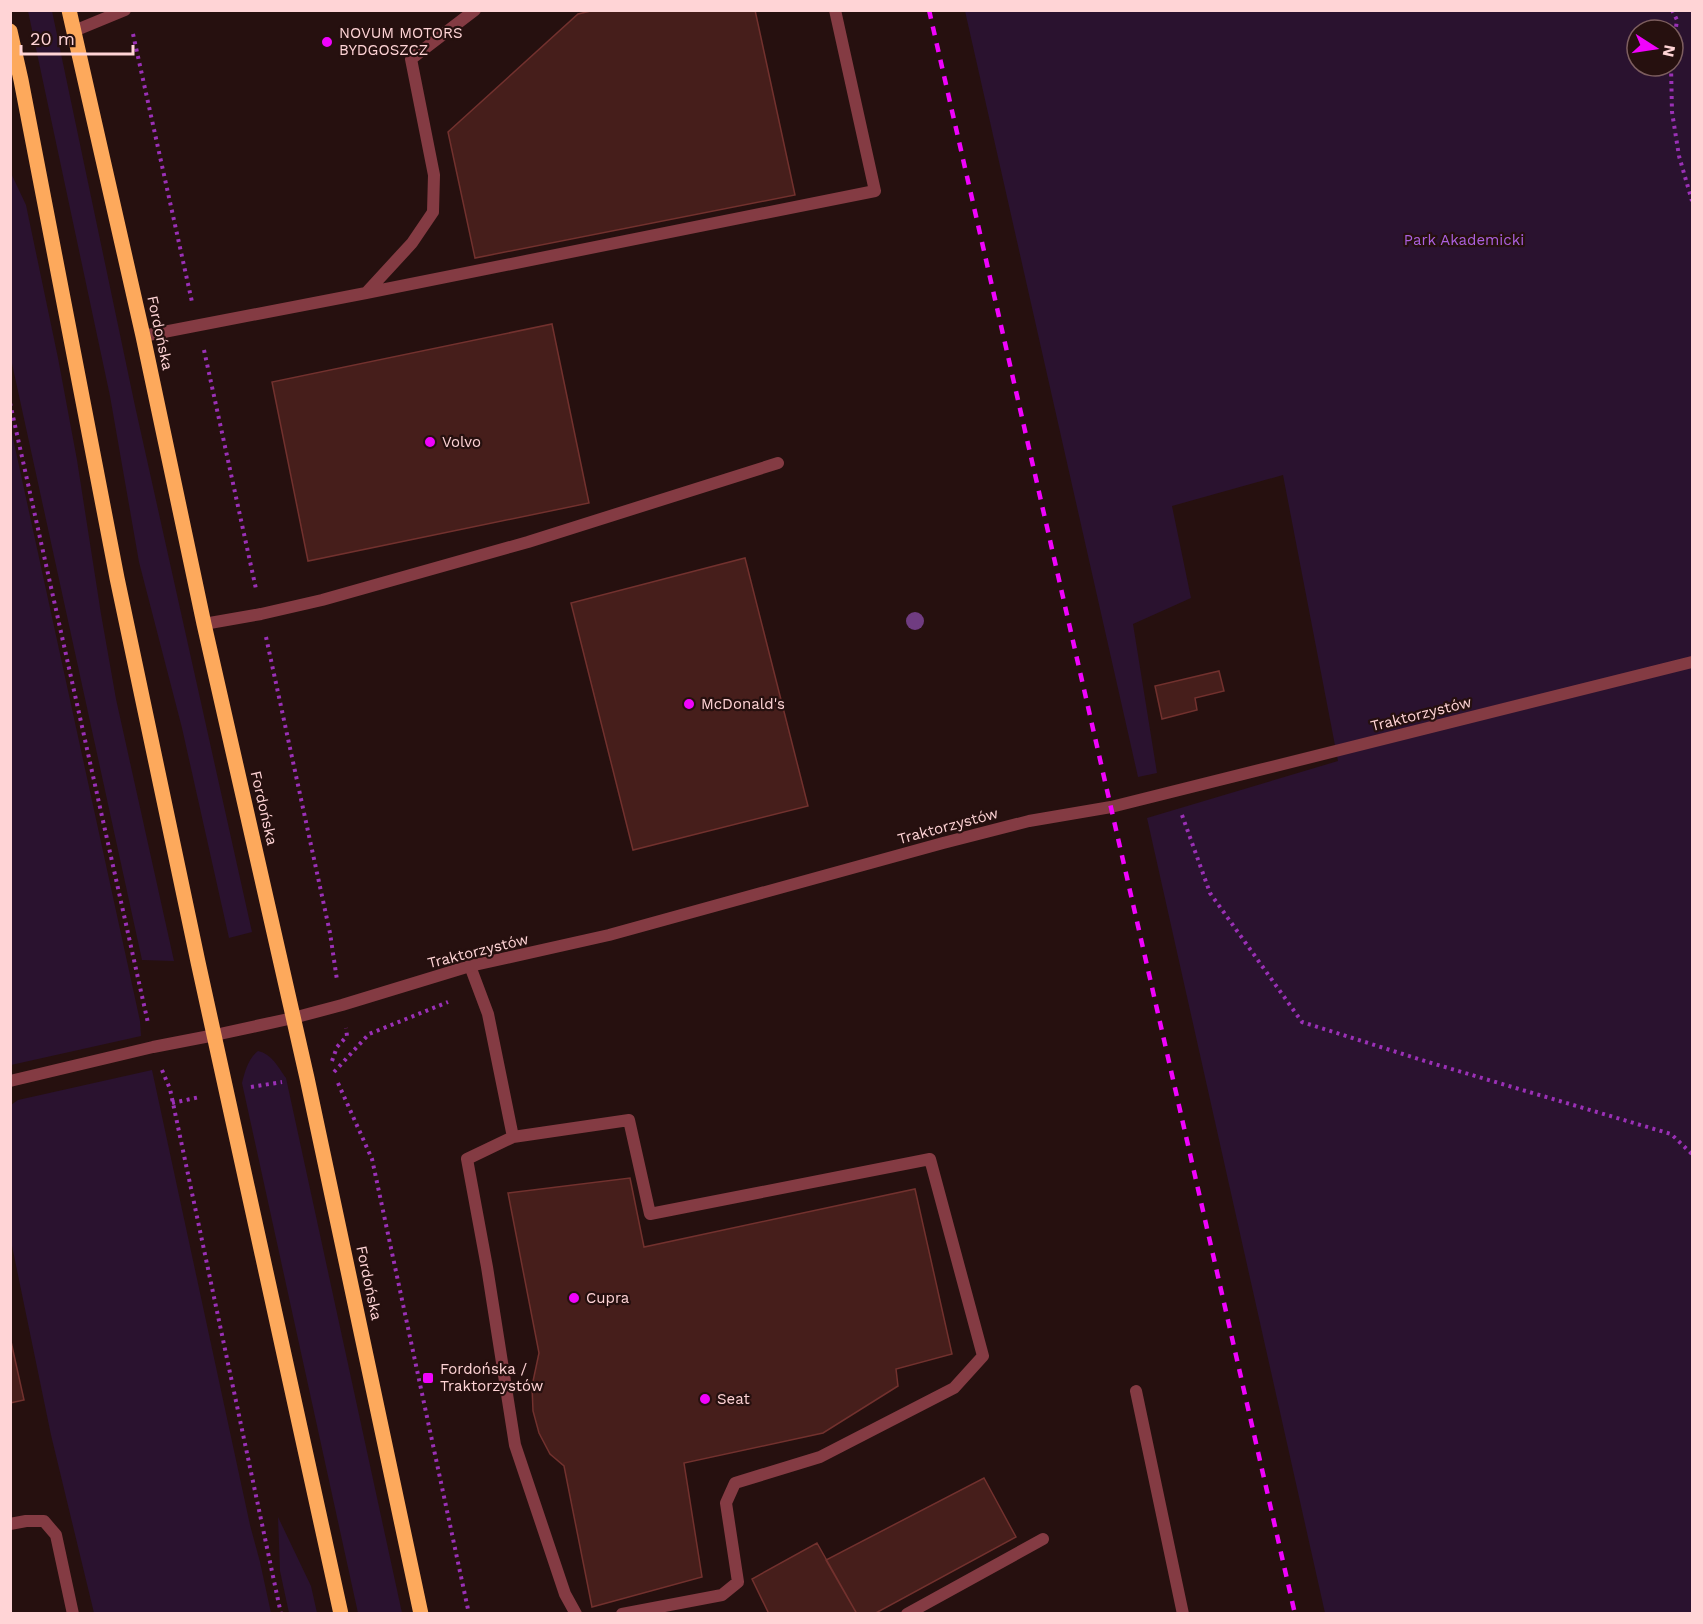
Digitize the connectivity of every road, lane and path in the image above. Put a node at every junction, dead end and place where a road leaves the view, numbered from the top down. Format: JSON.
{"nodes":[{"id":1,"x":69,"y":10,"type":"edge"},
{"id":2,"x":125,"y":10,"type":"edge"},
{"id":3,"x":475,"y":10,"type":"edge"},
{"id":4,"x":835,"y":10,"type":"edge"},
{"id":5,"x":10,"y":31,"type":"edge"},
{"id":6,"x":74,"y":31,"type":"junction"},
{"id":7,"x":133,"y":34,"type":"dead end"},
{"id":8,"x":1671,"y":78,"type":"edge"},
{"id":9,"x":16,"y":80,"type":"edge"},
{"id":10,"x":1692,"y":201,"type":"edge"},
{"id":11,"x":366,"y":293,"type":"junction"},
{"id":12,"x":197,"y":324,"type":"junction"},
{"id":13,"x":143,"y":336,"type":"junction"},
{"id":14,"x":10,"y":403,"type":"edge"},
{"id":15,"x":778,"y":463,"type":"dead end"},
{"id":16,"x":261,"y":614,"type":"junction"},
{"id":17,"x":204,"y":624,"type":"junction"},
{"id":18,"x":1692,"y":662,"type":"edge"},
{"id":19,"x":1180,"y":808,"type":"dead end"},
{"id":20,"x":470,"y":966,"type":"junction"},
{"id":21,"x":342,"y":1005,"type":"junction"},
{"id":22,"x":293,"y":1018,"type":"junction"},
{"id":23,"x":214,"y":1035,"type":"junction"},
{"id":24,"x":153,"y":1047,"type":"junction"},
{"id":25,"x":333,"y":1072,"type":"dead end"},
{"id":26,"x":10,"y":1081,"type":"edge"},
{"id":27,"x":338,"y":1083,"type":"dead end"},
{"id":28,"x":513,"y":1137,"type":"junction"},
{"id":29,"x":1692,"y":1154,"type":"edge"},
{"id":30,"x":1136,"y":1391,"type":"dead end"},
{"id":31,"x":10,"y":1524,"type":"edge"},
{"id":32,"x":1043,"y":1539,"type":"dead end"},
{"id":33,"x":73,"y":1614,"type":"edge"},
{"id":34,"x":281,"y":1614,"type":"edge"},
{"id":35,"x":341,"y":1614,"type":"edge"},
{"id":36,"x":421,"y":1614,"type":"edge"},
{"id":37,"x":469,"y":1614,"type":"edge"},
{"id":38,"x":576,"y":1614,"type":"edge"},
{"id":39,"x":622,"y":1614,"type":"edge"},
{"id":40,"x":907,"y":1614,"type":"edge"},
{"id":41,"x":1183,"y":1614,"type":"edge"}],
"edges":[{"from":1,"to":6,"type":"main road","name":"Fordońska"},
{"from":2,"to":6,"type":"street"},
{"from":3,"to":11,"type":"street"},
{"from":4,"to":11,"type":"street"},
{"from":5,"to":9,"type":"main road"},
{"from":6,"to":13,"type":"main road","name":"Fordońska"},
{"from":7,"to":12,"type":"path"},
{"from":8,"to":10,"type":"path"},
{"from":9,"to":23,"type":"main road"},
{"from":11,"to":12,"type":"street"},
{"from":12,"to":13,"type":"street"},
{"from":12,"to":16,"type":"path"},
{"from":13,"to":17,"type":"main road","name":"Fordońska"},
{"from":14,"to":24,"type":"path"},
{"from":15,"to":16,"type":"street"},
{"from":16,"to":17,"type":"street"},
{"from":16,"to":21,"type":"path"},
{"from":17,"to":22,"type":"main road","name":"Fordońska"},
{"from":18,"to":20,"type":"street","name":"Traktorzystów"},
{"from":19,"to":29,"type":"path"},
{"from":20,"to":21,"type":"street","name":"Traktorzystów"},
{"from":20,"to":28,"type":"street"},
{"from":21,"to":22,"type":"street","name":"Traktorzystów"},
{"from":21,"to":25,"type":"path"},
{"from":22,"to":23,"type":"street","name":"Traktorzystów"},
{"from":22,"to":36,"type":"main road","name":"Fordońska"},
{"from":23,"to":24,"type":"street","name":"Traktorzystów"},
{"from":23,"to":35,"type":"main road"},
{"from":24,"to":26,"type":"street","name":"Traktorzystów"},
{"from":24,"to":34,"type":"path"},
{"from":27,"to":37,"type":"path"},
{"from":28,"to":38,"type":"street"},
{"from":28,"to":39,"type":"street"},
{"from":30,"to":41,"type":"street"},
{"from":31,"to":33,"type":"street"},
{"from":32,"to":40,"type":"street"}]}
